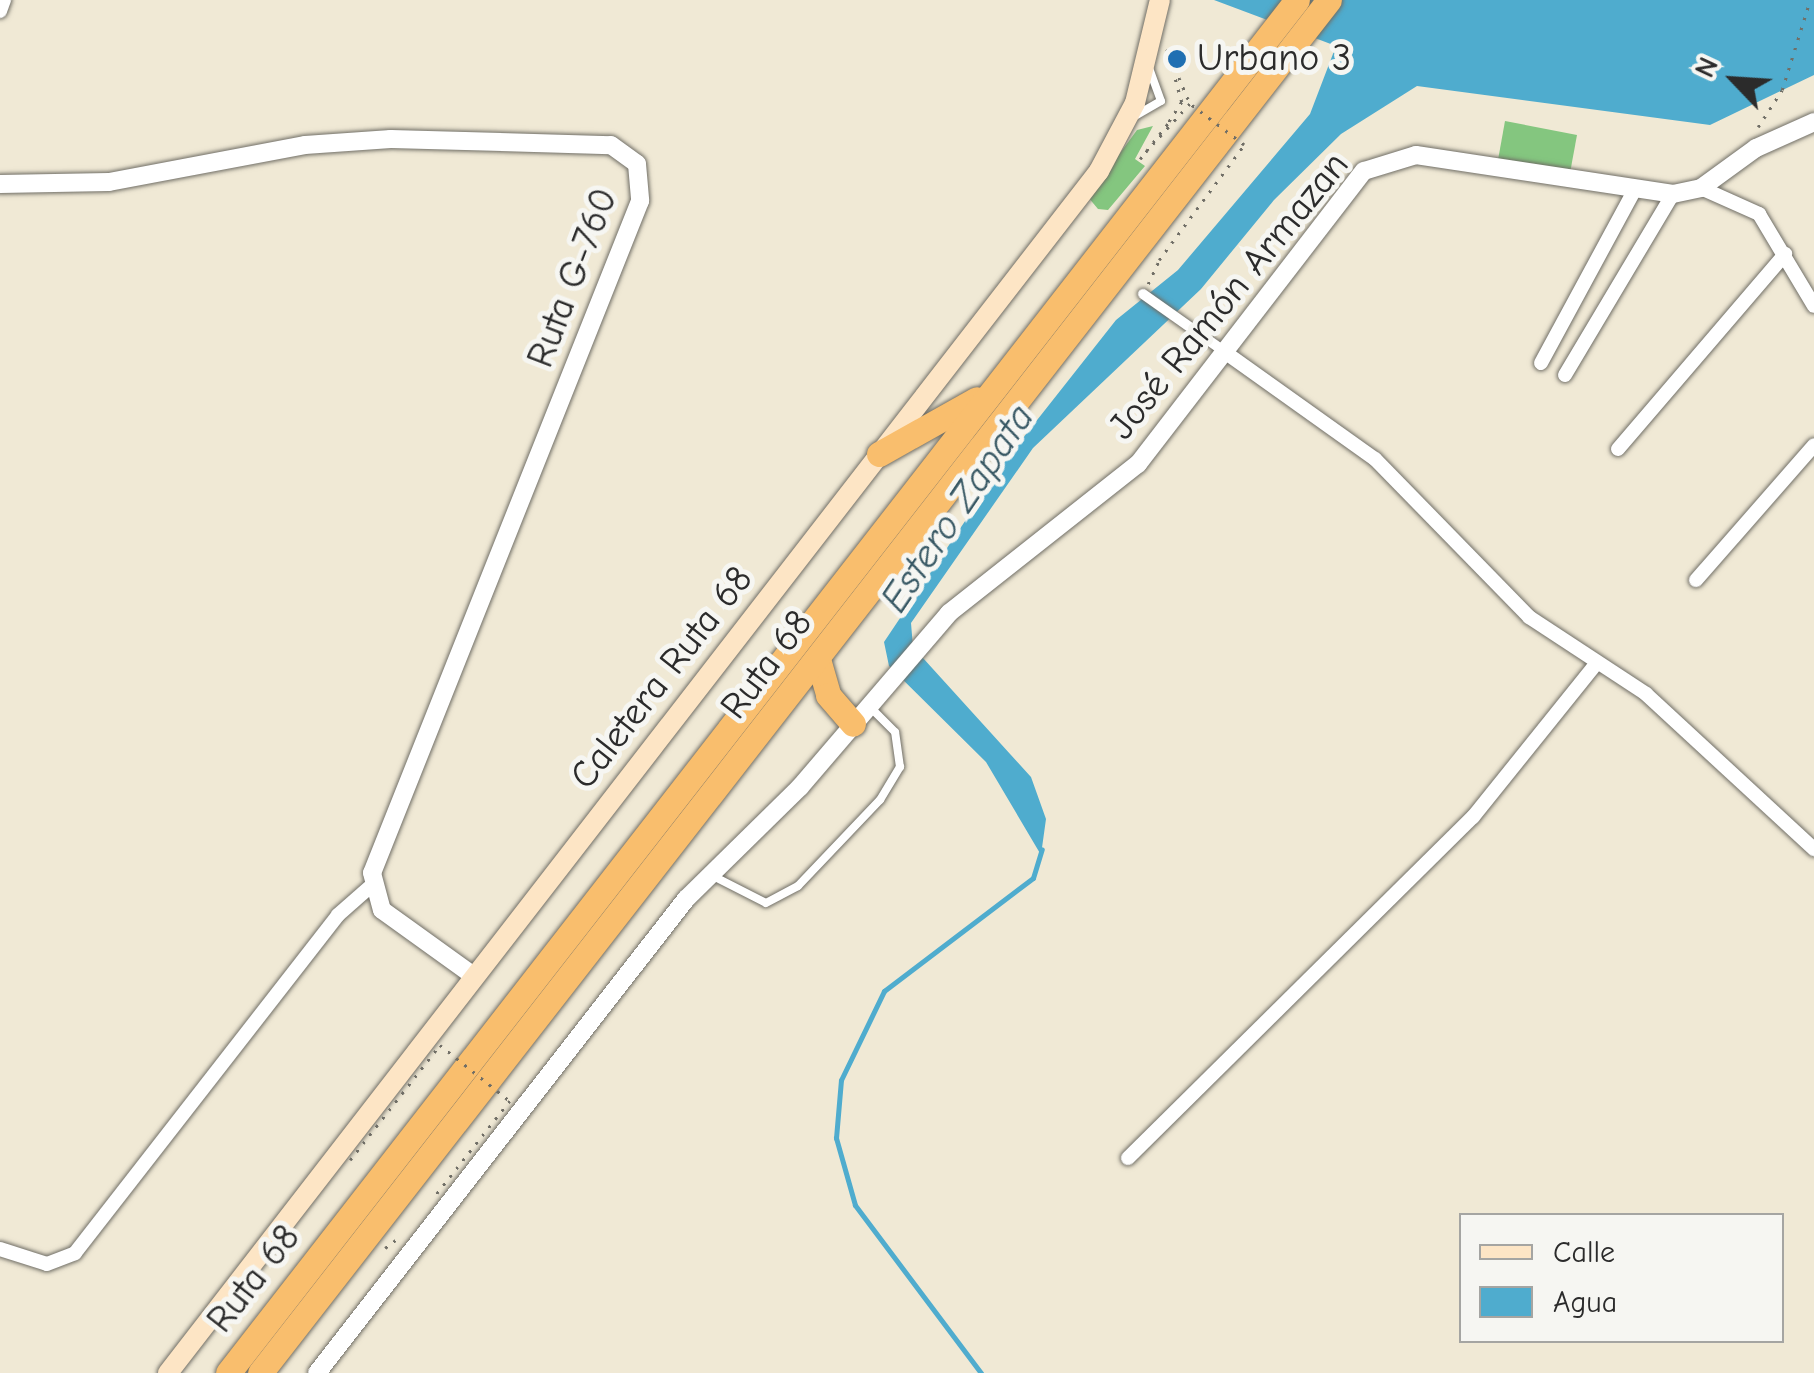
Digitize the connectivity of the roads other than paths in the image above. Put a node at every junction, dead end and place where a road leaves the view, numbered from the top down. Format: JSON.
{"nodes":[{"id":1,"x":4,"y":0,"type":"edge"},
{"id":2,"x":1297,"y":0,"type":"edge"},
{"id":3,"x":1329,"y":0,"type":"edge"},
{"id":4,"x":1159,"y":3,"type":"edge"},
{"id":5,"x":0,"y":11,"type":"edge"},
{"id":6,"x":1814,"y":122,"type":"edge"},
{"id":7,"x":0,"y":184,"type":"edge"},
{"id":8,"x":1700,"y":188,"type":"junction"},
{"id":9,"x":1634,"y":191,"type":"junction"},
{"id":10,"x":1673,"y":194,"type":"junction"},
{"id":11,"x":1785,"y":254,"type":"junction"},
{"id":12,"x":1143,"y":294,"type":"road end"},
{"id":13,"x":1814,"y":306,"type":"edge"},
{"id":14,"x":1228,"y":354,"type":"junction"},
{"id":15,"x":1541,"y":363,"type":"dead end"},
{"id":16,"x":1565,"y":375,"type":"dead end"},
{"id":17,"x":1001,"y":381,"type":"junction"},
{"id":18,"x":1814,"y":445,"type":"edge"},
{"id":19,"x":1618,"y":450,"type":"dead end"},
{"id":20,"x":878,"y":454,"type":"junction"},
{"id":21,"x":1696,"y":580,"type":"dead end"},
{"id":22,"x":818,"y":659,"type":"junction"},
{"id":23,"x":1596,"y":663,"type":"junction"},
{"id":24,"x":861,"y":715,"type":"junction"},
{"id":25,"x":1814,"y":849,"type":"edge"},
{"id":26,"x":709,"y":874,"type":"junction"},
{"id":27,"x":370,"y":886,"type":"junction"},
{"id":28,"x":474,"y":976,"type":"junction"},
{"id":29,"x":1128,"y":1158,"type":"dead end"},
{"id":30,"x":0,"y":1249,"type":"edge"},
{"id":31,"x":168,"y":1373,"type":"edge"},
{"id":32,"x":228,"y":1373,"type":"edge"},
{"id":33,"x":260,"y":1373,"type":"edge"},
{"id":34,"x":318,"y":1373,"type":"edge"}],
"edges":[{"from":1,"to":5,"type":"street"},
{"from":2,"to":17,"type":"highway","name":"Ruta 68"},
{"from":3,"to":22,"type":"highway","name":"Ruta 68"},
{"from":4,"to":20,"type":"main road","name":"Caletera Ruta 68"},
{"from":6,"to":8,"type":"street"},
{"from":7,"to":27,"type":"street","name":"Ruta G-760"},
{"from":8,"to":10,"type":"street","name":"José Ramón Armazan"},
{"from":8,"to":11,"type":"street"},
{"from":9,"to":10,"type":"street","name":"José Ramón Armazan"},
{"from":9,"to":14,"type":"street","name":"José Ramón Armazan"},
{"from":9,"to":15,"type":"street"},
{"from":10,"to":16,"type":"street"},
{"from":11,"to":13,"type":"street"},
{"from":11,"to":19,"type":"street"},
{"from":12,"to":14,"type":"street"},
{"from":14,"to":23,"type":"street"},
{"from":14,"to":24,"type":"street","name":"José Ramón Armazan"},
{"from":17,"to":20,"type":"highway"},
{"from":17,"to":32,"type":"highway","name":"Ruta 68"},
{"from":18,"to":21,"type":"street"},
{"from":20,"to":28,"type":"main road","name":"Caletera Ruta 68"},
{"from":22,"to":24,"type":"highway"},
{"from":22,"to":33,"type":"highway","name":"Ruta 68"},
{"from":23,"to":25,"type":"street"},
{"from":23,"to":29,"type":"street"},
{"from":24,"to":26,"type":"street"},
{"from":24,"to":26,"type":"lane"},
{"from":26,"to":34,"type":"street"},
{"from":27,"to":28,"type":"street"},
{"from":27,"to":30,"type":"street"},
{"from":28,"to":31,"type":"main road","name":"Caletera Ruta 68"}]}
